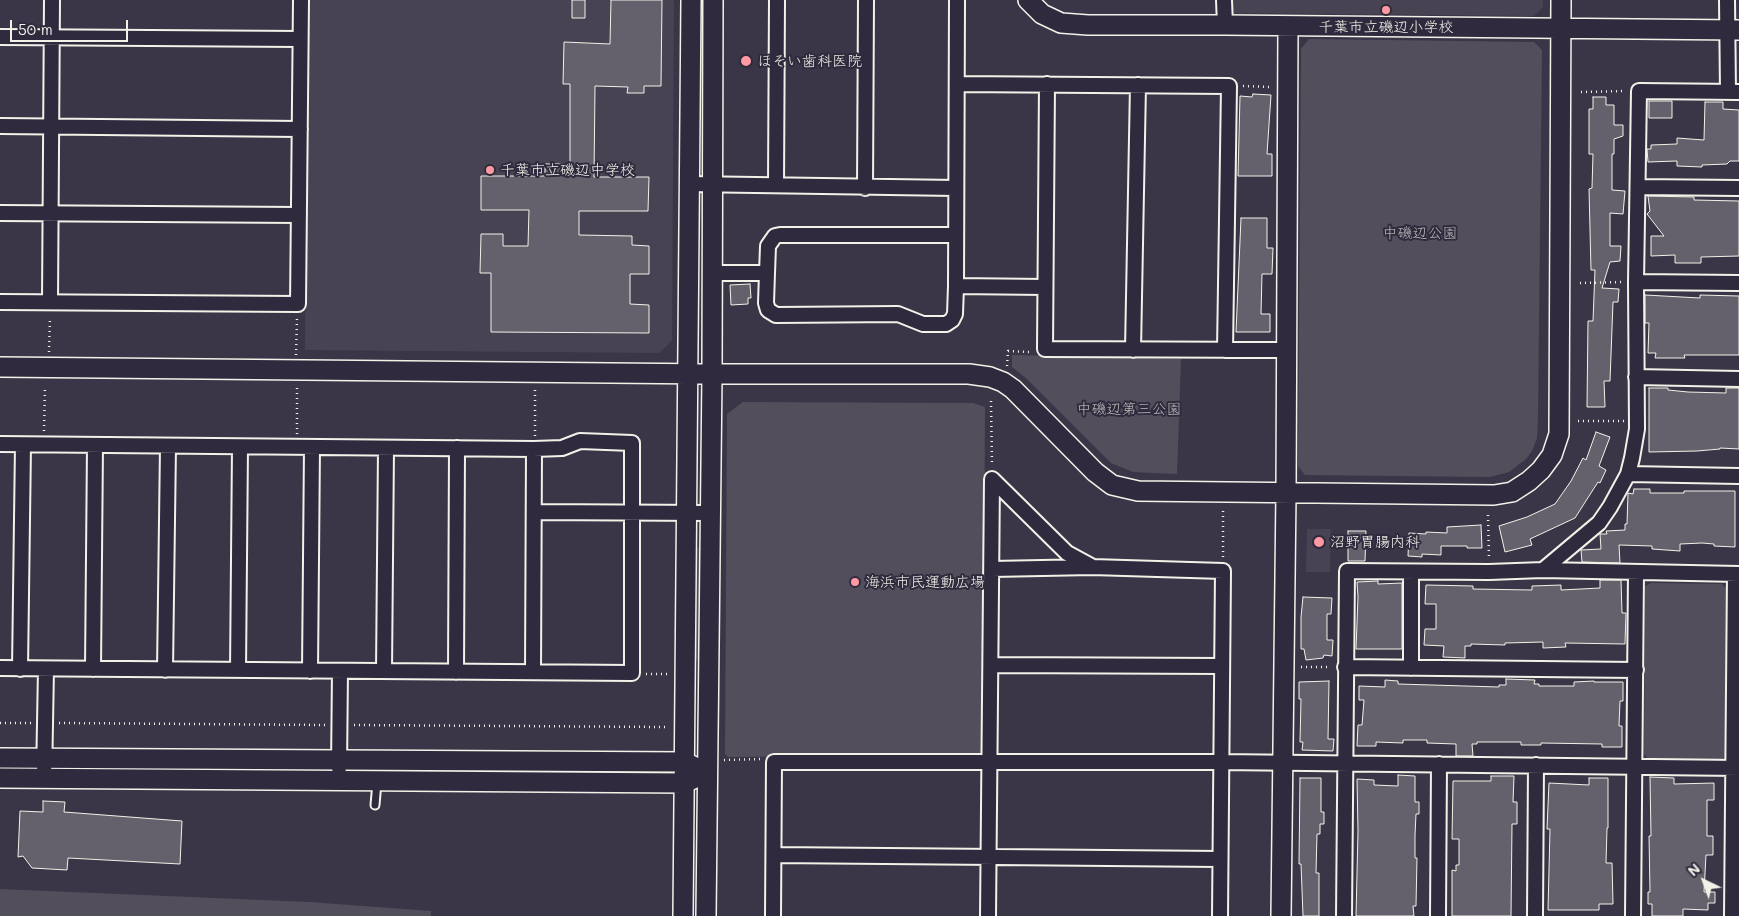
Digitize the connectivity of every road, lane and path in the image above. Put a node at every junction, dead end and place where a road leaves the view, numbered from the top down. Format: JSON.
{"nodes":[{"id":1,"x":52,"y":0,"type":"edge"},
{"id":2,"x":301,"y":0,"type":"edge"},
{"id":3,"x":691,"y":0,"type":"edge"},
{"id":4,"x":713,"y":0,"type":"edge"},
{"id":5,"x":777,"y":0,"type":"edge"},
{"id":6,"x":866,"y":0,"type":"edge"},
{"id":7,"x":957,"y":0,"type":"edge"},
{"id":8,"x":1028,"y":0,"type":"edge"},
{"id":9,"x":1224,"y":0,"type":"edge"},
{"id":10,"x":1561,"y":0,"type":"edge"},
{"id":11,"x":1727,"y":0,"type":"edge"},
{"id":12,"x":1224,"y":25,"type":"junction"},
{"id":13,"x":1288,"y":26,"type":"junction"},
{"id":14,"x":1561,"y":28,"type":"junction"},
{"id":15,"x":1733,"y":30,"type":"edge"},
{"id":16,"x":0,"y":37,"type":"edge"},
{"id":17,"x":52,"y":38,"type":"junction"},
{"id":18,"x":300,"y":39,"type":"junction"},
{"id":19,"x":957,"y":84,"type":"junction"},
{"id":20,"x":1047,"y":84,"type":"junction"},
{"id":21,"x":1138,"y":85,"type":"junction"},
{"id":22,"x":1229,"y":86,"type":"junction"},
{"id":23,"x":1277,"y":87,"type":"dead end"},
{"id":24,"x":1639,"y":91,"type":"junction"},
{"id":25,"x":1581,"y":92,"type":"dead end"},
{"id":26,"x":1733,"y":92,"type":"edge"},
{"id":27,"x":0,"y":126,"type":"edge"},
{"id":28,"x":51,"y":127,"type":"junction"},
{"id":29,"x":300,"y":129,"type":"junction"},
{"id":30,"x":689,"y":184,"type":"junction"},
{"id":31,"x":712,"y":184,"type":"junction"},
{"id":32,"x":776,"y":184,"type":"junction"},
{"id":33,"x":1638,"y":187,"type":"junction"},
{"id":34,"x":865,"y":188,"type":"junction"},
{"id":35,"x":956,"y":188,"type":"junction"},
{"id":36,"x":1739,"y":188,"type":"edge"},
{"id":37,"x":0,"y":212,"type":"edge"},
{"id":38,"x":51,"y":213,"type":"junction"},
{"id":39,"x":299,"y":215,"type":"junction"},
{"id":40,"x":956,"y":235,"type":"junction"},
{"id":41,"x":712,"y":273,"type":"junction"},
{"id":42,"x":767,"y":273,"type":"junction"},
{"id":43,"x":1636,"y":282,"type":"junction"},
{"id":44,"x":1580,"y":283,"type":"dead end"},
{"id":45,"x":1739,"y":283,"type":"edge"},
{"id":46,"x":956,"y":286,"type":"junction"},
{"id":47,"x":1045,"y":287,"type":"junction"},
{"id":48,"x":0,"y":302,"type":"edge"},
{"id":49,"x":50,"y":302,"type":"junction"},
{"id":50,"x":298,"y":304,"type":"junction"},
{"id":51,"x":1045,"y":349,"type":"junction"},
{"id":52,"x":1134,"y":350,"type":"junction"},
{"id":53,"x":1224,"y":350,"type":"junction"},
{"id":54,"x":1285,"y":350,"type":"junction"},
{"id":55,"x":49,"y":353,"type":"dead end"},
{"id":56,"x":296,"y":355,"type":"dead end"},
{"id":57,"x":0,"y":366,"type":"edge"},
{"id":58,"x":1007,"y":370,"type":"dead end"},
{"id":59,"x":689,"y":373,"type":"junction"},
{"id":60,"x":712,"y":374,"type":"junction"},
{"id":61,"x":1636,"y":377,"type":"junction"},
{"id":62,"x":1739,"y":378,"type":"edge"},
{"id":63,"x":45,"y":386,"type":"dead end"},
{"id":64,"x":297,"y":388,"type":"dead end"},
{"id":65,"x":535,"y":390,"type":"dead end"},
{"id":66,"x":991,"y":401,"type":"dead end"},
{"id":67,"x":1578,"y":421,"type":"dead end"},
{"id":68,"x":1636,"y":421,"type":"junction"},
{"id":69,"x":0,"y":444,"type":"edge"},
{"id":70,"x":23,"y":445,"type":"junction"},
{"id":71,"x":44,"y":445,"type":"junction"},
{"id":72,"x":95,"y":445,"type":"junction"},
{"id":73,"x":168,"y":446,"type":"junction"},
{"id":74,"x":240,"y":447,"type":"junction"},
{"id":75,"x":297,"y":447,"type":"junction"},
{"id":76,"x":312,"y":448,"type":"junction"},
{"id":77,"x":386,"y":448,"type":"junction"},
{"id":78,"x":457,"y":448,"type":"junction"},
{"id":79,"x":534,"y":449,"type":"junction"},
{"id":80,"x":1628,"y":474,"type":"junction"},
{"id":81,"x":1739,"y":476,"type":"edge"},
{"id":82,"x":992,"y":479,"type":"junction"},
{"id":83,"x":1286,"y":493,"type":"junction"},
{"id":84,"x":1223,"y":511,"type":"dead end"},
{"id":85,"x":534,"y":512,"type":"junction"},
{"id":86,"x":632,"y":513,"type":"junction"},
{"id":87,"x":686,"y":513,"type":"junction"},
{"id":88,"x":709,"y":513,"type":"junction"},
{"id":89,"x":1488,"y":514,"type":"dead end"},
{"id":90,"x":1092,"y":567,"type":"junction"},
{"id":91,"x":992,"y":569,"type":"junction"},
{"id":92,"x":1543,"y":570,"type":"junction"},
{"id":93,"x":1223,"y":571,"type":"junction"},
{"id":94,"x":1411,"y":572,"type":"junction"},
{"id":95,"x":1490,"y":572,"type":"junction"},
{"id":96,"x":1636,"y":572,"type":"junction"},
{"id":97,"x":1737,"y":574,"type":"edge"},
{"id":98,"x":991,"y":665,"type":"junction"},
{"id":99,"x":1222,"y":666,"type":"junction"},
{"id":100,"x":1295,"y":667,"type":"dead end"},
{"id":101,"x":0,"y":668,"type":"edge"},
{"id":102,"x":1345,"y":668,"type":"junction"},
{"id":103,"x":1411,"y":668,"type":"junction"},
{"id":104,"x":20,"y":669,"type":"junction"},
{"id":105,"x":46,"y":669,"type":"junction"},
{"id":106,"x":93,"y":669,"type":"junction"},
{"id":107,"x":165,"y":670,"type":"junction"},
{"id":108,"x":238,"y":670,"type":"junction"},
{"id":109,"x":1636,"y":670,"type":"junction"},
{"id":110,"x":310,"y":671,"type":"junction"},
{"id":111,"x":340,"y":671,"type":"junction"},
{"id":112,"x":384,"y":671,"type":"junction"},
{"id":113,"x":456,"y":672,"type":"junction"},
{"id":114,"x":533,"y":672,"type":"junction"},
{"id":115,"x":1737,"y":672,"type":"edge"},
{"id":116,"x":632,"y":673,"type":"junction"},
{"id":117,"x":674,"y":674,"type":"dead end"},
{"id":118,"x":0,"y":758,"type":"edge"},
{"id":119,"x":45,"y":758,"type":"junction"},
{"id":120,"x":339,"y":760,"type":"junction"},
{"id":121,"x":685,"y":762,"type":"junction"},
{"id":122,"x":774,"y":762,"type":"junction"},
{"id":123,"x":990,"y":762,"type":"junction"},
{"id":124,"x":1221,"y":762,"type":"junction"},
{"id":125,"x":1282,"y":764,"type":"junction"},
{"id":126,"x":1439,"y":764,"type":"junction"},
{"id":127,"x":1345,"y":765,"type":"junction"},
{"id":128,"x":1536,"y":765,"type":"junction"},
{"id":129,"x":714,"y":766,"type":"junction"},
{"id":130,"x":1634,"y":767,"type":"junction"},
{"id":131,"x":1736,"y":768,"type":"edge"},
{"id":132,"x":0,"y":778,"type":"edge"},
{"id":133,"x":44,"y":778,"type":"junction"},
{"id":134,"x":338,"y":779,"type":"junction"},
{"id":135,"x":377,"y":779,"type":"junction"},
{"id":136,"x":685,"y":783,"type":"junction"},
{"id":137,"x":376,"y":805,"type":"dead end"},
{"id":138,"x":774,"y":855,"type":"junction"},
{"id":139,"x":989,"y":857,"type":"junction"},
{"id":140,"x":1220,"y":860,"type":"junction"},
{"id":141,"x":1736,"y":864,"type":"edge"},
{"id":142,"x":683,"y":916,"type":"edge"},
{"id":143,"x":706,"y":916,"type":"edge"},
{"id":144,"x":773,"y":916,"type":"edge"},
{"id":145,"x":988,"y":916,"type":"edge"},
{"id":146,"x":1220,"y":916,"type":"edge"},
{"id":147,"x":1281,"y":916,"type":"edge"},
{"id":148,"x":1344,"y":916,"type":"edge"},
{"id":149,"x":1438,"y":916,"type":"edge"},
{"id":150,"x":1535,"y":916,"type":"edge"},
{"id":151,"x":1633,"y":916,"type":"edge"},
{"id":152,"x":1732,"y":916,"type":"edge"}],
"edges":[{"from":1,"to":17,"type":"street"},
{"from":2,"to":18,"type":"street"},
{"from":3,"to":30,"type":"street"},
{"from":4,"to":31,"type":"street"},
{"from":5,"to":32,"type":"street"},
{"from":6,"to":34,"type":"street"},
{"from":7,"to":19,"type":"street"},
{"from":8,"to":12,"type":"street"},
{"from":9,"to":12,"type":"street"},
{"from":10,"to":14,"type":"street"},
{"from":11,"to":15,"type":"street"},
{"from":12,"to":13,"type":"street"},
{"from":13,"to":14,"type":"street"},
{"from":13,"to":54,"type":"street"},
{"from":14,"to":15,"type":"street"},
{"from":14,"to":83,"type":"street"},
{"from":15,"to":26,"type":"street"},
{"from":16,"to":17,"type":"street"},
{"from":17,"to":18,"type":"street"},
{"from":17,"to":28,"type":"street"},
{"from":18,"to":29,"type":"street"},
{"from":19,"to":20,"type":"street"},
{"from":19,"to":35,"type":"street"},
{"from":20,"to":21,"type":"street"},
{"from":20,"to":47,"type":"street"},
{"from":21,"to":22,"type":"street"},
{"from":21,"to":52,"type":"street"},
{"from":22,"to":23,"type":"path"},
{"from":22,"to":53,"type":"street"},
{"from":24,"to":25,"type":"path"},
{"from":24,"to":26,"type":"street"},
{"from":24,"to":33,"type":"street"},
{"from":27,"to":28,"type":"street"},
{"from":28,"to":29,"type":"street"},
{"from":28,"to":38,"type":"street"},
{"from":29,"to":39,"type":"street"},
{"from":30,"to":31,"type":"street"},
{"from":30,"to":59,"type":"street"},
{"from":31,"to":32,"type":"street"},
{"from":31,"to":41,"type":"street"},
{"from":32,"to":34,"type":"street"},
{"from":33,"to":36,"type":"street"},
{"from":33,"to":43,"type":"street"},
{"from":34,"to":35,"type":"street"},
{"from":35,"to":40,"type":"street"},
{"from":37,"to":38,"type":"street"},
{"from":38,"to":39,"type":"street"},
{"from":38,"to":49,"type":"street"},
{"from":39,"to":50,"type":"street"},
{"from":40,"to":42,"type":"street"},
{"from":40,"to":46,"type":"street"},
{"from":41,"to":42,"type":"street"},
{"from":41,"to":60,"type":"street"},
{"from":42,"to":46,"type":"street"},
{"from":43,"to":44,"type":"path"},
{"from":43,"to":45,"type":"street"},
{"from":43,"to":61,"type":"street"},
{"from":46,"to":47,"type":"street"},
{"from":47,"to":51,"type":"street"},
{"from":48,"to":49,"type":"street"},
{"from":49,"to":50,"type":"street"},
{"from":49,"to":55,"type":"path"},
{"from":50,"to":56,"type":"path"},
{"from":51,"to":52,"type":"street"},
{"from":51,"to":58,"type":"path"},
{"from":52,"to":53,"type":"street"},
{"from":53,"to":54,"type":"street"},
{"from":54,"to":83,"type":"street"},
{"from":57,"to":59,"type":"street"},
{"from":59,"to":60,"type":"street"},
{"from":59,"to":87,"type":"street"},
{"from":60,"to":83,"type":"street"},
{"from":60,"to":88,"type":"street"},
{"from":61,"to":62,"type":"street"},
{"from":61,"to":68,"type":"street"},
{"from":63,"to":71,"type":"path"},
{"from":64,"to":75,"type":"path"},
{"from":65,"to":79,"type":"path"},
{"from":66,"to":82,"type":"path"},
{"from":67,"to":68,"type":"path"},
{"from":68,"to":80,"type":"street"},
{"from":69,"to":70,"type":"street"},
{"from":70,"to":71,"type":"street"},
{"from":70,"to":104,"type":"street"},
{"from":71,"to":72,"type":"street"},
{"from":72,"to":73,"type":"street"},
{"from":72,"to":106,"type":"street"},
{"from":73,"to":74,"type":"street"},
{"from":73,"to":107,"type":"street"},
{"from":74,"to":75,"type":"street"},
{"from":74,"to":108,"type":"street"},
{"from":75,"to":76,"type":"street"},
{"from":76,"to":77,"type":"street"},
{"from":76,"to":110,"type":"street"},
{"from":77,"to":78,"type":"street"},
{"from":77,"to":112,"type":"street"},
{"from":78,"to":79,"type":"street"},
{"from":78,"to":113,"type":"street"},
{"from":79,"to":85,"type":"street"},
{"from":79,"to":86,"type":"street"},
{"from":80,"to":81,"type":"street"},
{"from":80,"to":92,"type":"street"},
{"from":82,"to":90,"type":"street"},
{"from":82,"to":91,"type":"street"},
{"from":83,"to":125,"type":"street"},
{"from":84,"to":93,"type":"path"},
{"from":85,"to":86,"type":"street"},
{"from":85,"to":114,"type":"street"},
{"from":86,"to":87,"type":"street"},
{"from":86,"to":116,"type":"street"},
{"from":87,"to":88,"type":"street"},
{"from":87,"to":121,"type":"street"},
{"from":88,"to":129,"type":"street"},
{"from":89,"to":95,"type":"path"},
{"from":90,"to":91,"type":"street"},
{"from":90,"to":93,"type":"street"},
{"from":91,"to":98,"type":"street"},
{"from":92,"to":95,"type":"street"},
{"from":92,"to":96,"type":"street"},
{"from":93,"to":99,"type":"street"},
{"from":94,"to":95,"type":"street"},
{"from":94,"to":102,"type":"street"},
{"from":94,"to":103,"type":"street"},
{"from":96,"to":97,"type":"street"},
{"from":96,"to":109,"type":"street"},
{"from":97,"to":115,"type":"street"},
{"from":98,"to":99,"type":"street"},
{"from":98,"to":123,"type":"street"},
{"from":99,"to":124,"type":"street"},
{"from":100,"to":102,"type":"path"},
{"from":101,"to":104,"type":"street"},
{"from":102,"to":103,"type":"street"},
{"from":102,"to":127,"type":"street"},
{"from":103,"to":109,"type":"street"},
{"from":104,"to":105,"type":"street"},
{"from":105,"to":106,"type":"street"},
{"from":105,"to":119,"type":"street"},
{"from":106,"to":107,"type":"street"},
{"from":107,"to":108,"type":"street"},
{"from":108,"to":110,"type":"street"},
{"from":109,"to":130,"type":"street"},
{"from":110,"to":111,"type":"street"},
{"from":111,"to":112,"type":"street"},
{"from":111,"to":120,"type":"street"},
{"from":112,"to":113,"type":"street"},
{"from":113,"to":114,"type":"street"},
{"from":114,"to":116,"type":"street"},
{"from":115,"to":131,"type":"street"},
{"from":116,"to":117,"type":"path"},
{"from":118,"to":119,"type":"street"},
{"from":119,"to":120,"type":"street"},
{"from":119,"to":133,"type":"street"},
{"from":120,"to":121,"type":"street"},
{"from":120,"to":134,"type":"street"},
{"from":121,"to":129,"type":"street"},
{"from":121,"to":136,"type":"street"},
{"from":122,"to":123,"type":"street"},
{"from":122,"to":129,"type":"path"},
{"from":122,"to":138,"type":"street"},
{"from":123,"to":124,"type":"street"},
{"from":123,"to":139,"type":"street"},
{"from":124,"to":125,"type":"street"},
{"from":124,"to":140,"type":"street"},
{"from":125,"to":127,"type":"street"},
{"from":125,"to":147,"type":"street"},
{"from":126,"to":127,"type":"street"},
{"from":126,"to":128,"type":"street"},
{"from":126,"to":149,"type":"street"},
{"from":127,"to":148,"type":"street"},
{"from":128,"to":130,"type":"street"},
{"from":128,"to":150,"type":"street"},
{"from":129,"to":136,"type":"street"},
{"from":129,"to":143,"type":"street"},
{"from":130,"to":131,"type":"street"},
{"from":130,"to":151,"type":"street"},
{"from":131,"to":141,"type":"street"},
{"from":132,"to":133,"type":"street"},
{"from":133,"to":134,"type":"street"},
{"from":134,"to":135,"type":"street"},
{"from":135,"to":136,"type":"street"},
{"from":135,"to":137,"type":"lane"},
{"from":136,"to":142,"type":"street"},
{"from":138,"to":139,"type":"street"},
{"from":138,"to":144,"type":"street"},
{"from":139,"to":140,"type":"street"},
{"from":139,"to":145,"type":"street"},
{"from":140,"to":146,"type":"street"},
{"from":141,"to":152,"type":"street"}]}
